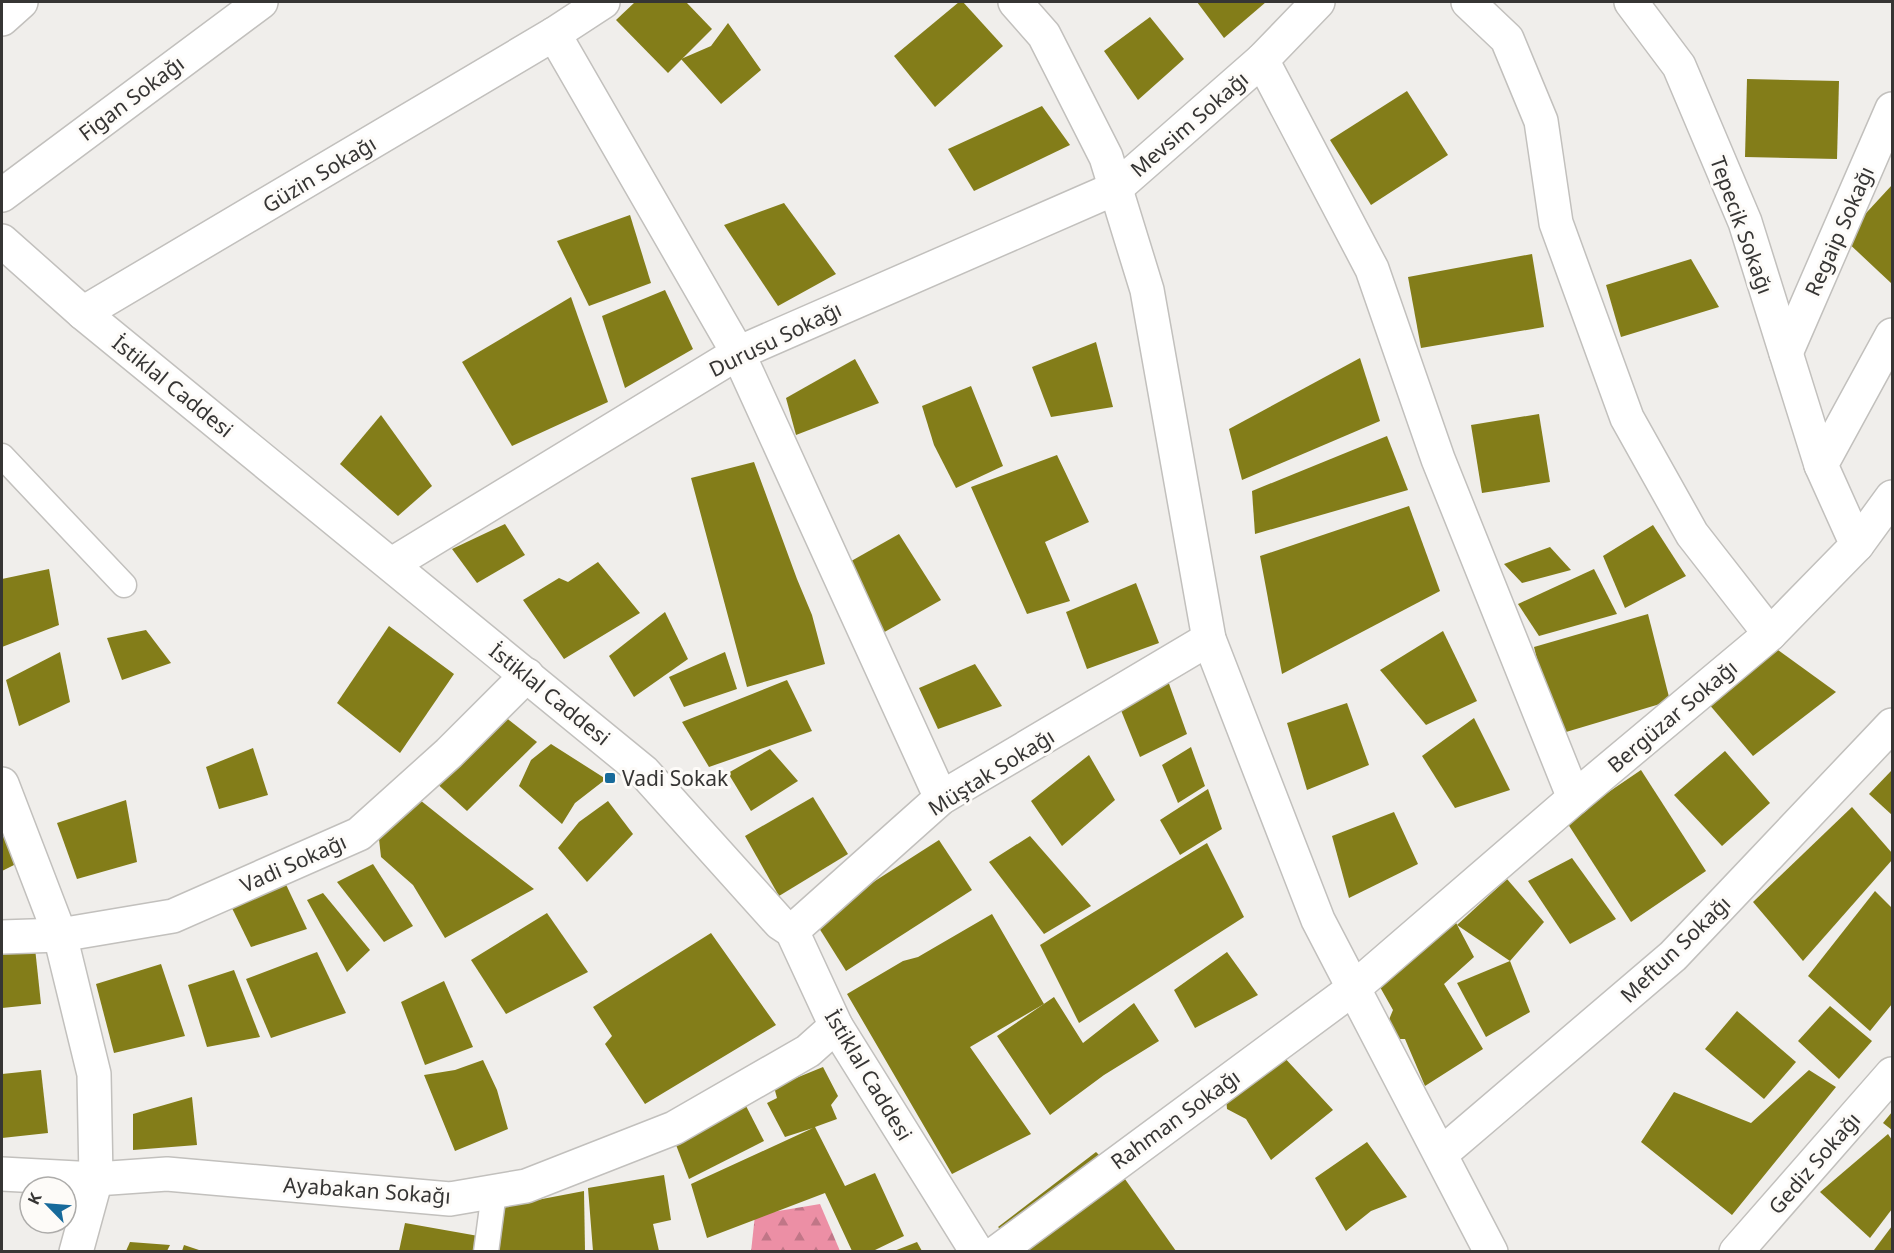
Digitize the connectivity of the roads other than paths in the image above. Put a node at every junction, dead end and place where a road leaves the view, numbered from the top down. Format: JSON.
{"nodes":[{"id":1,"x":21,"y":2,"type":"edge"},
{"id":2,"x":261,"y":2,"type":"edge"},
{"id":3,"x":603,"y":2,"type":"edge"},
{"id":4,"x":1015,"y":2,"type":"edge"},
{"id":5,"x":1318,"y":2,"type":"edge"},
{"id":6,"x":1468,"y":2,"type":"edge"},
{"id":7,"x":1631,"y":2,"type":"edge"},
{"id":8,"x":2,"y":19,"type":"edge"},
{"id":9,"x":554,"y":34,"type":"junction"},
{"id":10,"x":1262,"y":60,"type":"junction"},
{"id":11,"x":1893,"y":110,"type":"edge"},
{"id":12,"x":1116,"y":188,"type":"junction"},
{"id":13,"x":2,"y":195,"type":"edge"},
{"id":14,"x":2,"y":241,"type":"edge"},
{"id":15,"x":83,"y":313,"type":"junction"},
{"id":16,"x":1893,"y":335,"type":"edge"},
{"id":17,"x":738,"y":352,"type":"junction"},
{"id":18,"x":1786,"y":353,"type":"junction"},
{"id":19,"x":2,"y":456,"type":"edge"},
{"id":20,"x":1821,"y":465,"type":"junction"},
{"id":21,"x":1893,"y":497,"type":"edge"},
{"id":22,"x":1857,"y":545,"type":"junction"},
{"id":23,"x":392,"y":564,"type":"junction"},
{"id":24,"x":124,"y":585,"type":"dead end"},
{"id":25,"x":1770,"y":634,"type":"junction"},
{"id":26,"x":1209,"y":639,"type":"junction"},
{"id":27,"x":527,"y":675,"type":"junction"},
{"id":28,"x":1893,"y":726,"type":"edge"},
{"id":29,"x":2,"y":784,"type":"edge"},
{"id":30,"x":941,"y":798,"type":"junction"},
{"id":31,"x":1574,"y":798,"type":"junction"},
{"id":32,"x":792,"y":931,"type":"junction"},
{"id":33,"x":60,"y":935,"type":"junction"},
{"id":34,"x":2,"y":937,"type":"edge"},
{"id":35,"x":1353,"y":988,"type":"junction"},
{"id":36,"x":836,"y":1026,"type":"junction"},
{"id":37,"x":1893,"y":1074,"type":"edge"},
{"id":38,"x":1441,"y":1154,"type":"junction"},
{"id":39,"x":2,"y":1174,"type":"edge"},
{"id":40,"x":96,"y":1179,"type":"junction"},
{"id":41,"x":494,"y":1192,"type":"junction"},
{"id":42,"x":76,"y":1251,"type":"edge"},
{"id":43,"x":486,"y":1251,"type":"edge"},
{"id":44,"x":977,"y":1251,"type":"edge"},
{"id":45,"x":997,"y":1251,"type":"edge"},
{"id":46,"x":1491,"y":1251,"type":"edge"},
{"id":47,"x":1736,"y":1251,"type":"edge"}],
"edges":[{"from":1,"to":8,"type":"street"},
{"from":2,"to":13,"type":"street","name":"Figan Sokağı"},
{"from":3,"to":9,"type":"street","name":"Güzin Sokağı"},
{"from":4,"to":12,"type":"street"},
{"from":5,"to":10,"type":"street","name":"Mevsim Sokağı"},
{"from":6,"to":25,"type":"street"},
{"from":7,"to":18,"type":"street","name":"Tepecik Sokağı"},
{"from":9,"to":15,"type":"street","name":"Güzin Sokağı"},
{"from":9,"to":17,"type":"street"},
{"from":10,"to":12,"type":"street","name":"Mevsim Sokağı"},
{"from":10,"to":31,"type":"street"},
{"from":11,"to":18,"type":"street","name":"Regaip Sokağı"},
{"from":12,"to":17,"type":"street","name":"Durusu Sokağı"},
{"from":12,"to":26,"type":"street"},
{"from":14,"to":15,"type":"street","name":"İstiklal Caddesi"},
{"from":15,"to":23,"type":"street","name":"İstiklal Caddesi"},
{"from":16,"to":20,"type":"street"},
{"from":17,"to":23,"type":"street","name":"Durusu Sokağı"},
{"from":17,"to":30,"type":"street"},
{"from":18,"to":20,"type":"street","name":"Tepecik Sokağı"},
{"from":19,"to":24,"type":"lane"},
{"from":20,"to":22,"type":"street","name":"Tepecik Sokağı"},
{"from":21,"to":22,"type":"street"},
{"from":22,"to":25,"type":"street","name":"Bergüzar Sokağı"},
{"from":23,"to":27,"type":"street","name":"İstiklal Caddesi"},
{"from":25,"to":31,"type":"street","name":"Bergüzar Sokağı"},
{"from":26,"to":30,"type":"street","name":"Müştak Sokağı"},
{"from":26,"to":35,"type":"street"},
{"from":27,"to":32,"type":"street","name":"İstiklal Caddesi"},
{"from":27,"to":33,"type":"street","name":"Vadi Sokağı"},
{"from":28,"to":38,"type":"street","name":"Meftun Sokağı"},
{"from":29,"to":33,"type":"street"},
{"from":30,"to":32,"type":"street","name":"Müştak Sokağı"},
{"from":31,"to":35,"type":"street","name":"Bergüzar Sokağı"},
{"from":32,"to":36,"type":"street","name":"İstiklal Caddesi"},
{"from":33,"to":34,"type":"street","name":"Vadi Sokağı"},
{"from":33,"to":40,"type":"street"},
{"from":35,"to":38,"type":"street"},
{"from":35,"to":45,"type":"street","name":"Rahman Sokağı"},
{"from":36,"to":41,"type":"street","name":"Ayabakan Sokağı"},
{"from":36,"to":44,"type":"street","name":"İstiklal Caddesi"},
{"from":37,"to":47,"type":"street","name":"Gediz Sokağı"},
{"from":38,"to":46,"type":"street"},
{"from":39,"to":40,"type":"street","name":"Ayabakan Sokağı"},
{"from":40,"to":41,"type":"street","name":"Ayabakan Sokağı"},
{"from":40,"to":42,"type":"street"},
{"from":41,"to":43,"type":"lane"}]}
